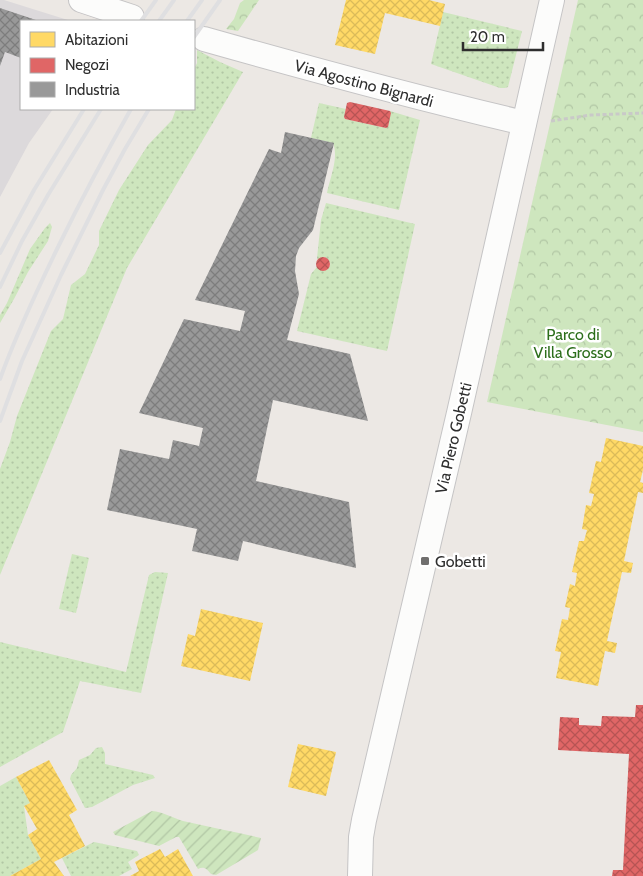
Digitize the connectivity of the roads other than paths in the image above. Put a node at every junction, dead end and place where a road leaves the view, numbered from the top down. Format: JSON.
{"nodes":[{"id":1,"x":81,"y":0,"type":"edge"},
{"id":2,"x":552,"y":0,"type":"edge"},
{"id":3,"x":132,"y":18,"type":"dead end"},
{"id":4,"x":204,"y":39,"type":"dead end"},
{"id":5,"x":535,"y":122,"type":"junction"},
{"id":6,"x":360,"y":876,"type":"edge"}],
"edges":[{"from":1,"to":3,"type":"street"},
{"from":2,"to":5,"type":"street","name":"Via Piero Gobetti"},
{"from":4,"to":5,"type":"street","name":"Via Agostino Bignardi"},
{"from":5,"to":6,"type":"street","name":"Via Piero Gobetti"}]}
